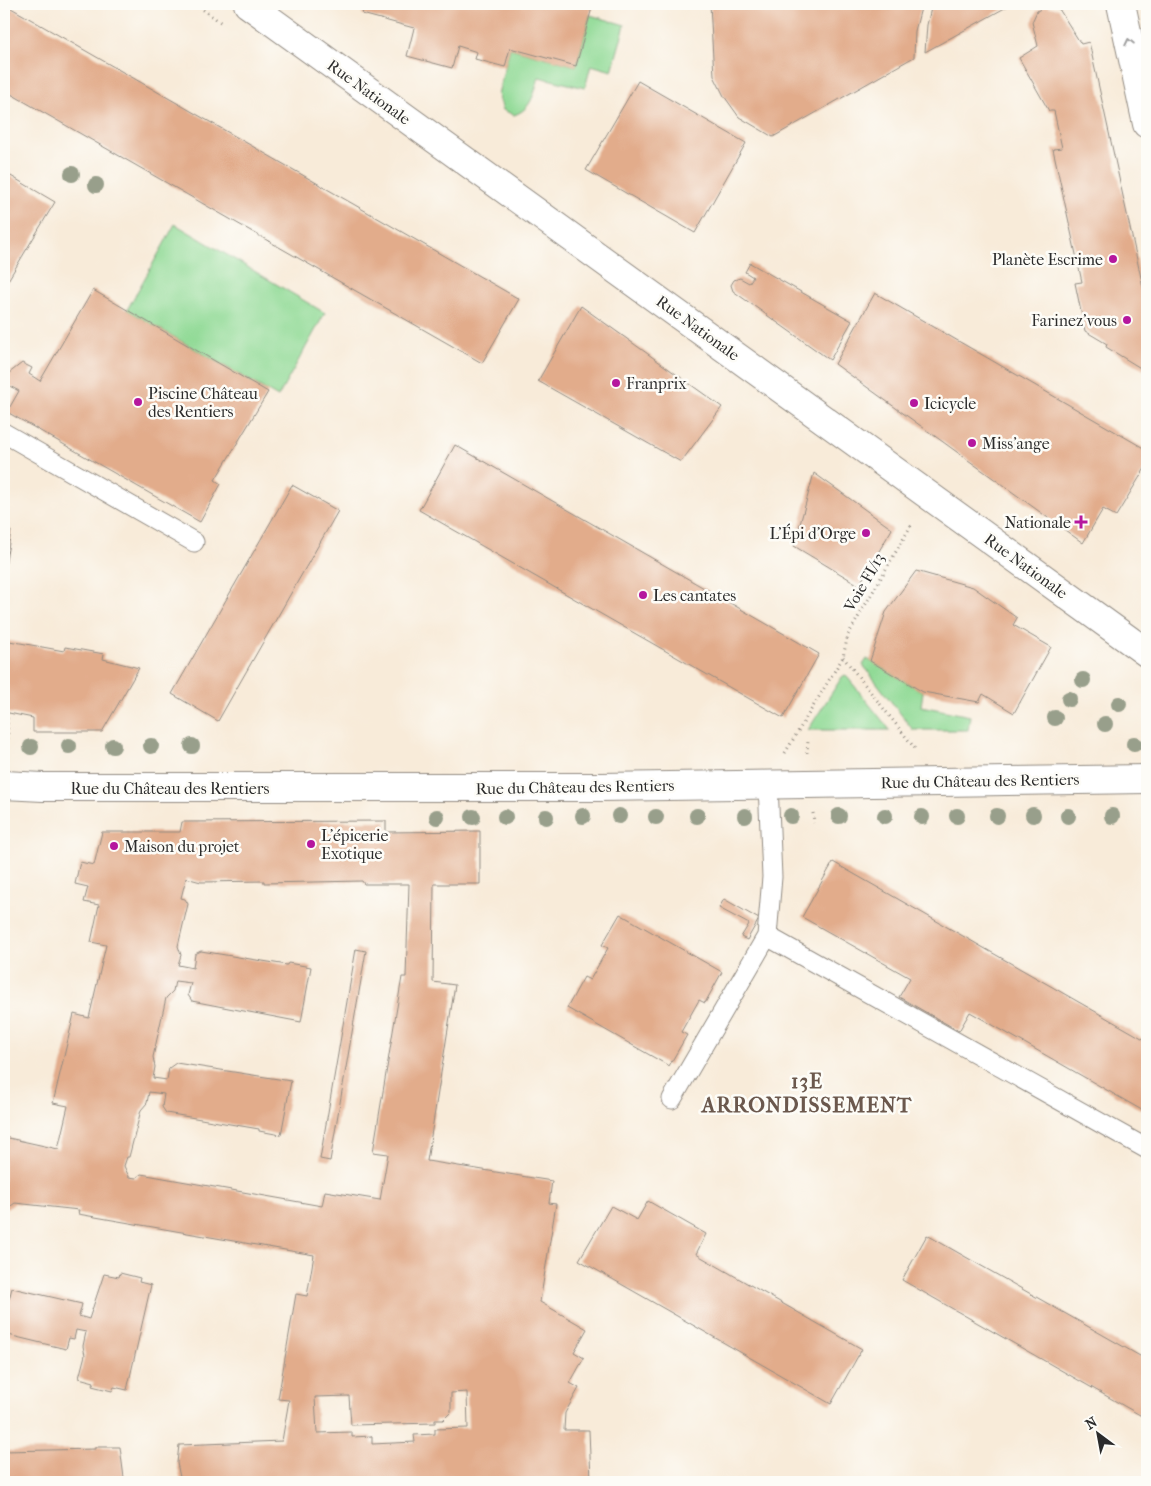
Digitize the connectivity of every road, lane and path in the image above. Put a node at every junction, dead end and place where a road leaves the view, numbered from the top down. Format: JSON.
{"nodes":[{"id":1,"x":248,"y":4,"type":"edge"},
{"id":2,"x":1121,"y":4,"type":"edge"},
{"id":3,"x":1147,"y":124,"type":"edge"},
{"id":4,"x":4,"y":433,"type":"edge"},
{"id":5,"x":914,"y":521,"type":"dead end"},
{"id":6,"x":194,"y":542,"type":"dead end"},
{"id":7,"x":1147,"y":653,"type":"edge"},
{"id":8,"x":843,"y":657,"type":"junction"},
{"id":9,"x":8,"y":713,"type":"dead end"},
{"id":10,"x":8,"y":741,"type":"dead end"},
{"id":11,"x":783,"y":756,"type":"dead end"},
{"id":12,"x":922,"y":756,"type":"dead end"},
{"id":13,"x":1147,"y":779,"type":"edge"},
{"id":14,"x":768,"y":784,"type":"junction"},
{"id":15,"x":4,"y":785,"type":"edge"},
{"id":16,"x":767,"y":936,"type":"junction"},
{"id":17,"x":672,"y":1099,"type":"dead end"},
{"id":18,"x":1147,"y":1149,"type":"edge"}],
"edges":[{"from":1,"to":7,"type":"street","name":"Rue Nationale"},
{"from":3,"to":2,"type":"street","one_way":true},
{"from":4,"to":6,"type":"lane"},
{"from":5,"to":8,"type":"path","name":"Voie FI/13"},
{"from":8,"to":11,"type":"path","name":"Voie FI/13"},
{"from":8,"to":12,"type":"path"},
{"from":9,"to":10,"type":"path"},
{"from":13,"to":14,"type":"street","name":"Rue du Château des Rentiers"},
{"from":14,"to":15,"type":"street","name":"Rue du Château des Rentiers"},
{"from":14,"to":16,"type":"lane"},
{"from":16,"to":17,"type":"lane"},
{"from":16,"to":18,"type":"lane"}]}
